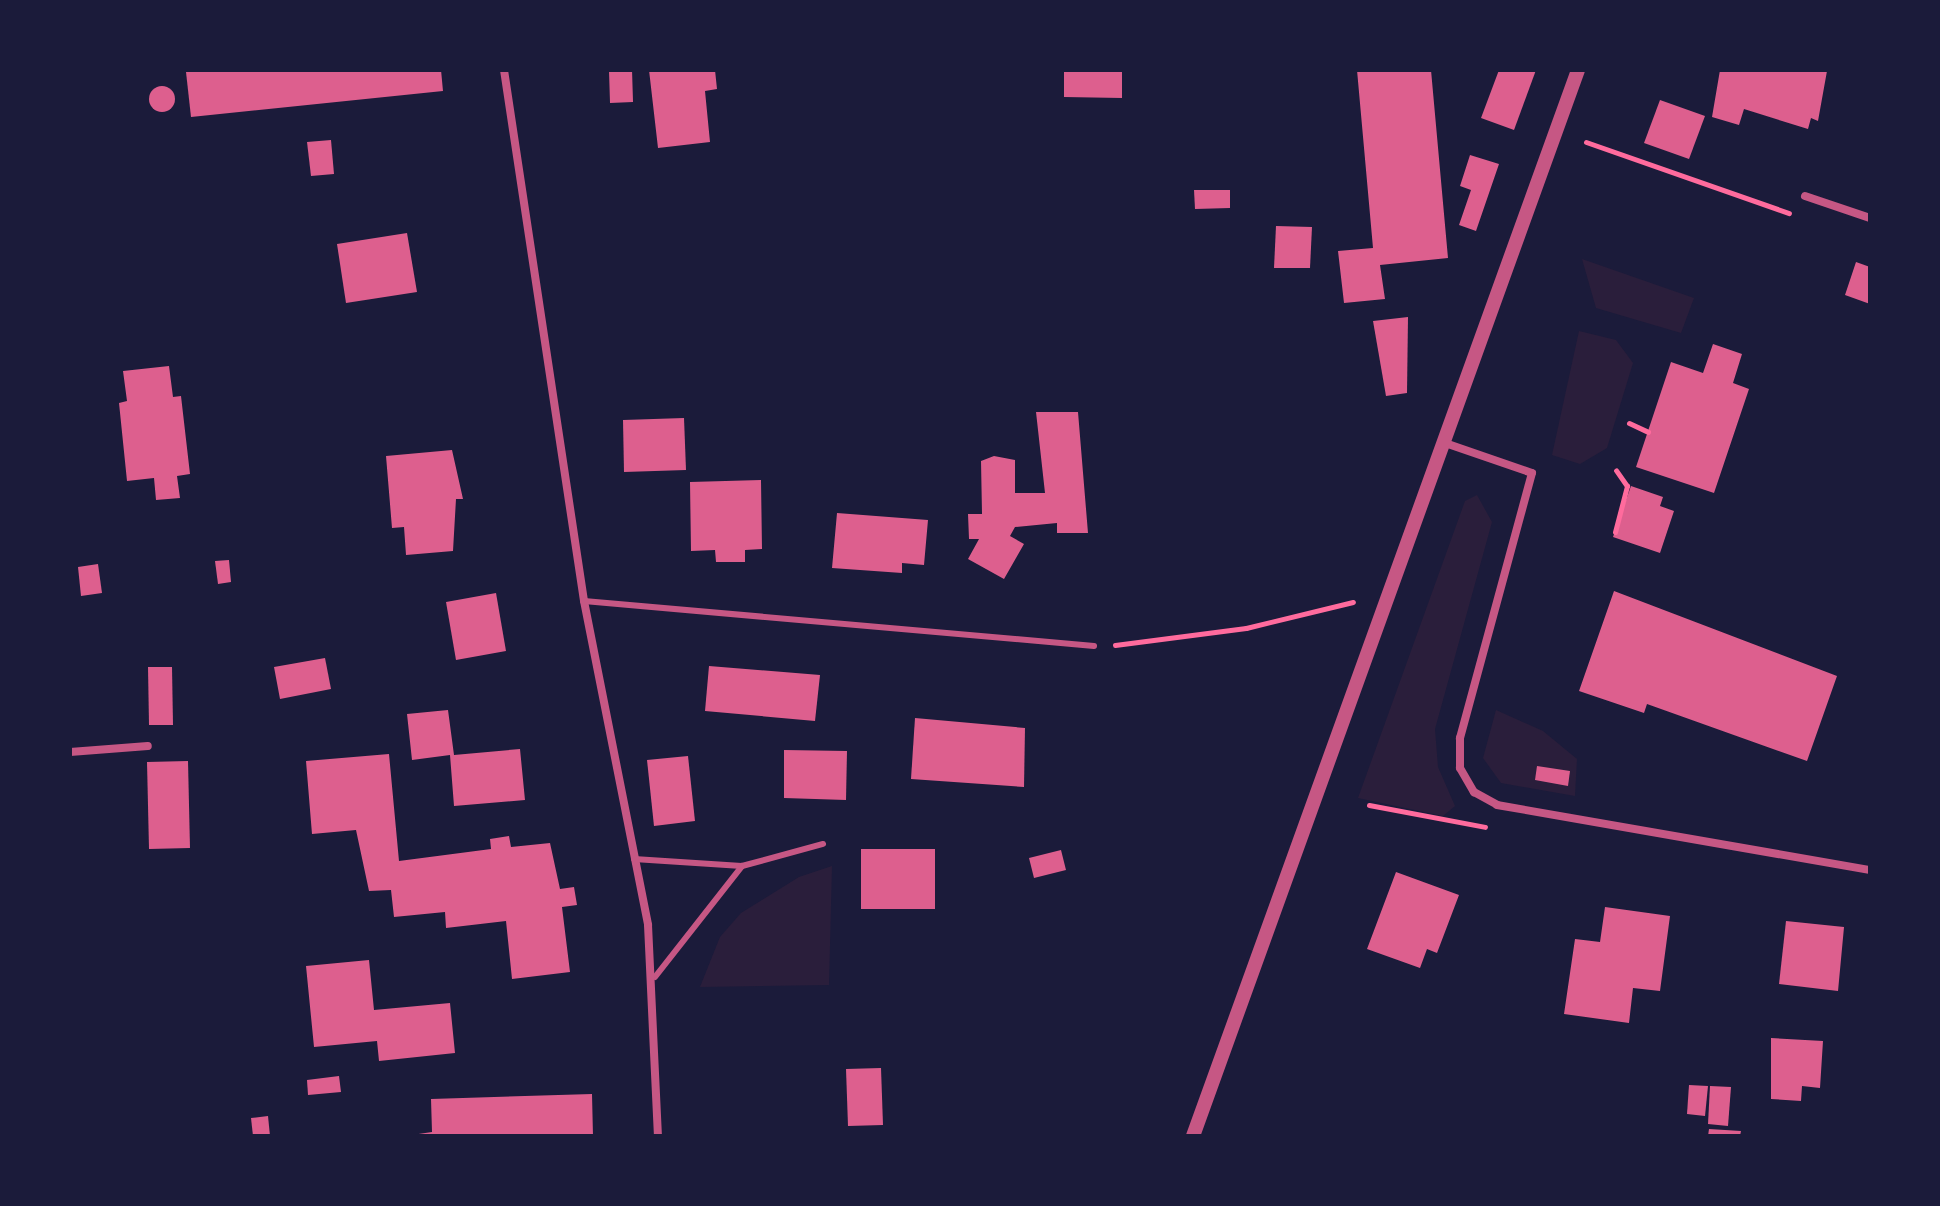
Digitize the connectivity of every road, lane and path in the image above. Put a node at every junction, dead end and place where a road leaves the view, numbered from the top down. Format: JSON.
{"nodes":[{"id":1,"x":504,"y":70,"type":"edge"},
{"id":2,"x":1578,"y":70,"type":"edge"},
{"id":3,"x":1586,"y":142,"type":"dead end"},
{"id":4,"x":1805,"y":196,"type":"joint"},
{"id":5,"x":1870,"y":218,"type":"edge"},
{"id":6,"x":1629,"y":423,"type":"dead end"},
{"id":7,"x":1648,"y":432,"type":"dead end"},
{"id":8,"x":1445,"y":443,"type":"junction"},
{"id":9,"x":1616,"y":470,"type":"dead end"},
{"id":10,"x":1615,"y":532,"type":"dead end"},
{"id":11,"x":584,"y":601,"type":"junction"},
{"id":12,"x":1353,"y":602,"type":"dead end"},
{"id":13,"x":1094,"y":646,"type":"joint"},
{"id":14,"x":148,"y":746,"type":"dead end"},
{"id":15,"x":70,"y":752,"type":"edge"},
{"id":16,"x":1369,"y":805,"type":"dead end"},
{"id":17,"x":1386,"y":809,"type":"dead end"},
{"id":18,"x":823,"y":844,"type":"dead end"},
{"id":19,"x":632,"y":859,"type":"junction"},
{"id":20,"x":742,"y":866,"type":"junction"},
{"id":21,"x":1870,"y":870,"type":"edge"},
{"id":22,"x":655,"y":977,"type":"junction"},
{"id":23,"x":658,"y":1136,"type":"edge"},
{"id":24,"x":1193,"y":1136,"type":"edge"}],
"edges":[{"from":1,"to":11,"type":"street"},
{"from":2,"to":8,"type":"street"},
{"from":3,"to":4,"type":"path"},
{"from":4,"to":5,"type":"street"},
{"from":6,"to":7,"type":"path"},
{"from":8,"to":21,"type":"street"},
{"from":8,"to":24,"type":"street"},
{"from":9,"to":10,"type":"path"},
{"from":11,"to":13,"type":"lane"},
{"from":11,"to":19,"type":"street"},
{"from":12,"to":13,"type":"path"},
{"from":14,"to":15,"type":"street"},
{"from":16,"to":17,"type":"path"},
{"from":18,"to":20,"type":"lane"},
{"from":19,"to":20,"type":"lane"},
{"from":19,"to":22,"type":"street"},
{"from":20,"to":22,"type":"lane"},
{"from":22,"to":23,"type":"street"}]}
